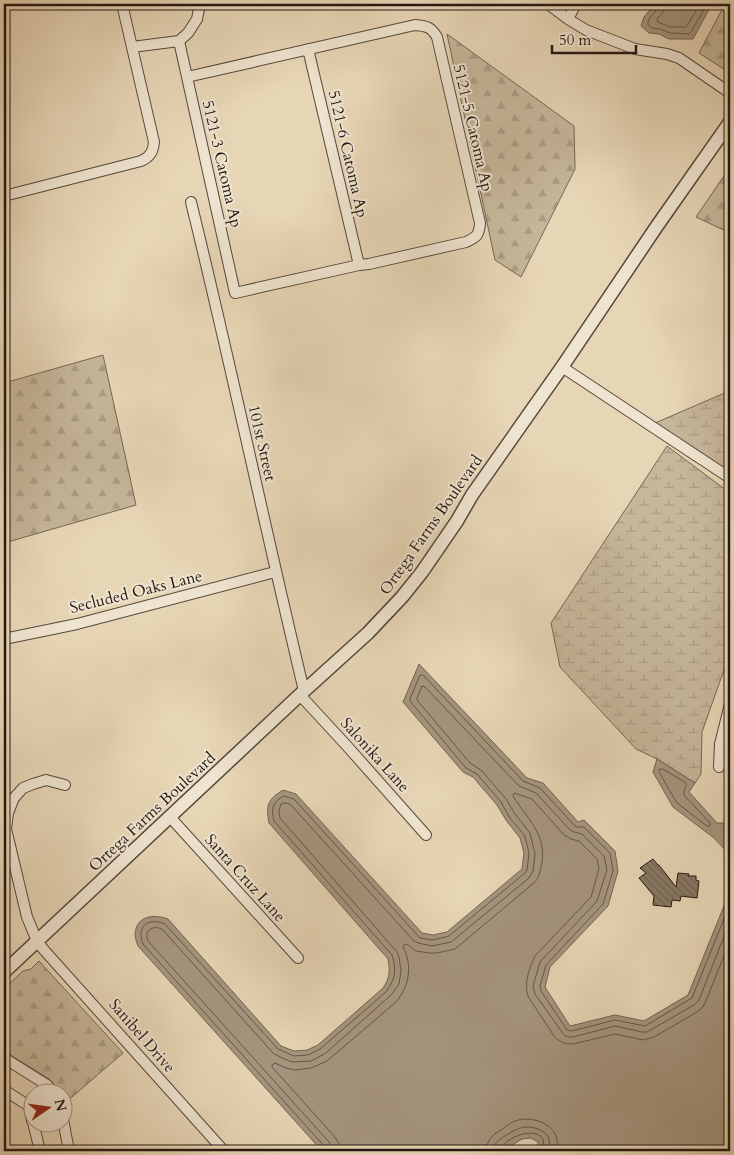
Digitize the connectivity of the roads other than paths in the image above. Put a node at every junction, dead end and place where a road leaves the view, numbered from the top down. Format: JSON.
{"nodes":[{"id":1,"x":122,"y":4,"type":"edge"},
{"id":2,"x":200,"y":4,"type":"edge"},
{"id":3,"x":548,"y":4,"type":"edge"},
{"id":4,"x":576,"y":4,"type":"edge"},
{"id":5,"x":568,"y":19,"type":"junction"},
{"id":6,"x":4,"y":35,"type":"edge"},
{"id":7,"x":4,"y":41,"type":"edge"},
{"id":8,"x":179,"y":41,"type":"junction"},
{"id":9,"x":132,"y":47,"type":"junction"},
{"id":10,"x":308,"y":50,"type":"junction"},
{"id":11,"x":187,"y":77,"type":"junction"},
{"id":12,"x":730,"y":94,"type":"edge"},
{"id":13,"x":730,"y":122,"type":"edge"},
{"id":14,"x":4,"y":196,"type":"edge"},
{"id":15,"x":191,"y":202,"type":"dead end"},
{"id":16,"x":359,"y":265,"type":"junction"},
{"id":17,"x":236,"y":293,"type":"joint"},
{"id":18,"x":562,"y":367,"type":"junction"},
{"id":19,"x":730,"y":478,"type":"edge"},
{"id":20,"x":275,"y":572,"type":"junction"},
{"id":21,"x":4,"y":639,"type":"edge"},
{"id":22,"x":302,"y":693,"type":"junction"},
{"id":23,"x":730,"y":704,"type":"edge"},
{"id":24,"x":719,"y":767,"type":"dead end"},
{"id":25,"x":65,"y":785,"type":"dead end"},
{"id":26,"x":170,"y":817,"type":"junction"},
{"id":27,"x":426,"y":835,"type":"dead end"},
{"id":28,"x":37,"y":941,"type":"junction"},
{"id":29,"x":298,"y":958,"type":"dead end"},
{"id":30,"x":4,"y":972,"type":"edge"},
{"id":31,"x":4,"y":1058,"type":"edge"},
{"id":32,"x":42,"y":1082,"type":"edge"},
{"id":33,"x":4,"y":1090,"type":"edge"},
{"id":34,"x":22,"y":1102,"type":"edge"},
{"id":35,"x":35,"y":1132,"type":"edge"},
{"id":36,"x":65,"y":1132,"type":"edge"},
{"id":37,"x":40,"y":1151,"type":"edge"},
{"id":38,"x":69,"y":1151,"type":"edge"},
{"id":39,"x":224,"y":1151,"type":"edge"}],
"edges":[{"from":1,"to":9,"type":"street"},
{"from":2,"to":8,"type":"street"},
{"from":3,"to":5,"type":"street"},
{"from":4,"to":5,"type":"street"},
{"from":5,"to":12,"type":"street"},
{"from":6,"to":7,"type":"street"},
{"from":8,"to":9,"type":"street"},
{"from":8,"to":11,"type":"street","name":"5121-3 Catoma Ap"},
{"from":9,"to":14,"type":"street"},
{"from":10,"to":11,"type":"street","name":"5121-5 Catoma Ap"},
{"from":10,"to":16,"type":"street","name":"5121-6 Catoma Ap"},
{"from":10,"to":16,"type":"street","name":"5121-5 Catoma Ap"},
{"from":11,"to":17,"type":"street","name":"5121-3 Catoma Ap"},
{"from":13,"to":18,"type":"street","name":"Ortega Farms Boulevard"},
{"from":15,"to":20,"type":"street","name":"101st Street"},
{"from":16,"to":17,"type":"street","name":"5121-5 Catoma Ap"},
{"from":18,"to":19,"type":"street"},
{"from":18,"to":22,"type":"street","name":"Ortega Farms Boulevard"},
{"from":20,"to":21,"type":"street","name":"Secluded Oaks Lane"},
{"from":20,"to":22,"type":"street","name":"101st Street"},
{"from":22,"to":26,"type":"street","name":"Ortega Farms Boulevard"},
{"from":22,"to":27,"type":"street","name":"Salonika Lane"},
{"from":23,"to":24,"type":"street"},
{"from":25,"to":28,"type":"street","name":"Sanibel Drive"},
{"from":26,"to":28,"type":"street","name":"Ortega Farms Boulevard"},
{"from":26,"to":29,"type":"street","name":"Santa Cruz Lane"},
{"from":28,"to":30,"type":"street","name":"Ortega Farms Boulevard"},
{"from":28,"to":39,"type":"street","name":"Sanibel Drive"},
{"from":31,"to":32,"type":"street"},
{"from":33,"to":34,"type":"street"},
{"from":35,"to":37,"type":"street"},
{"from":36,"to":38,"type":"street"}]}
